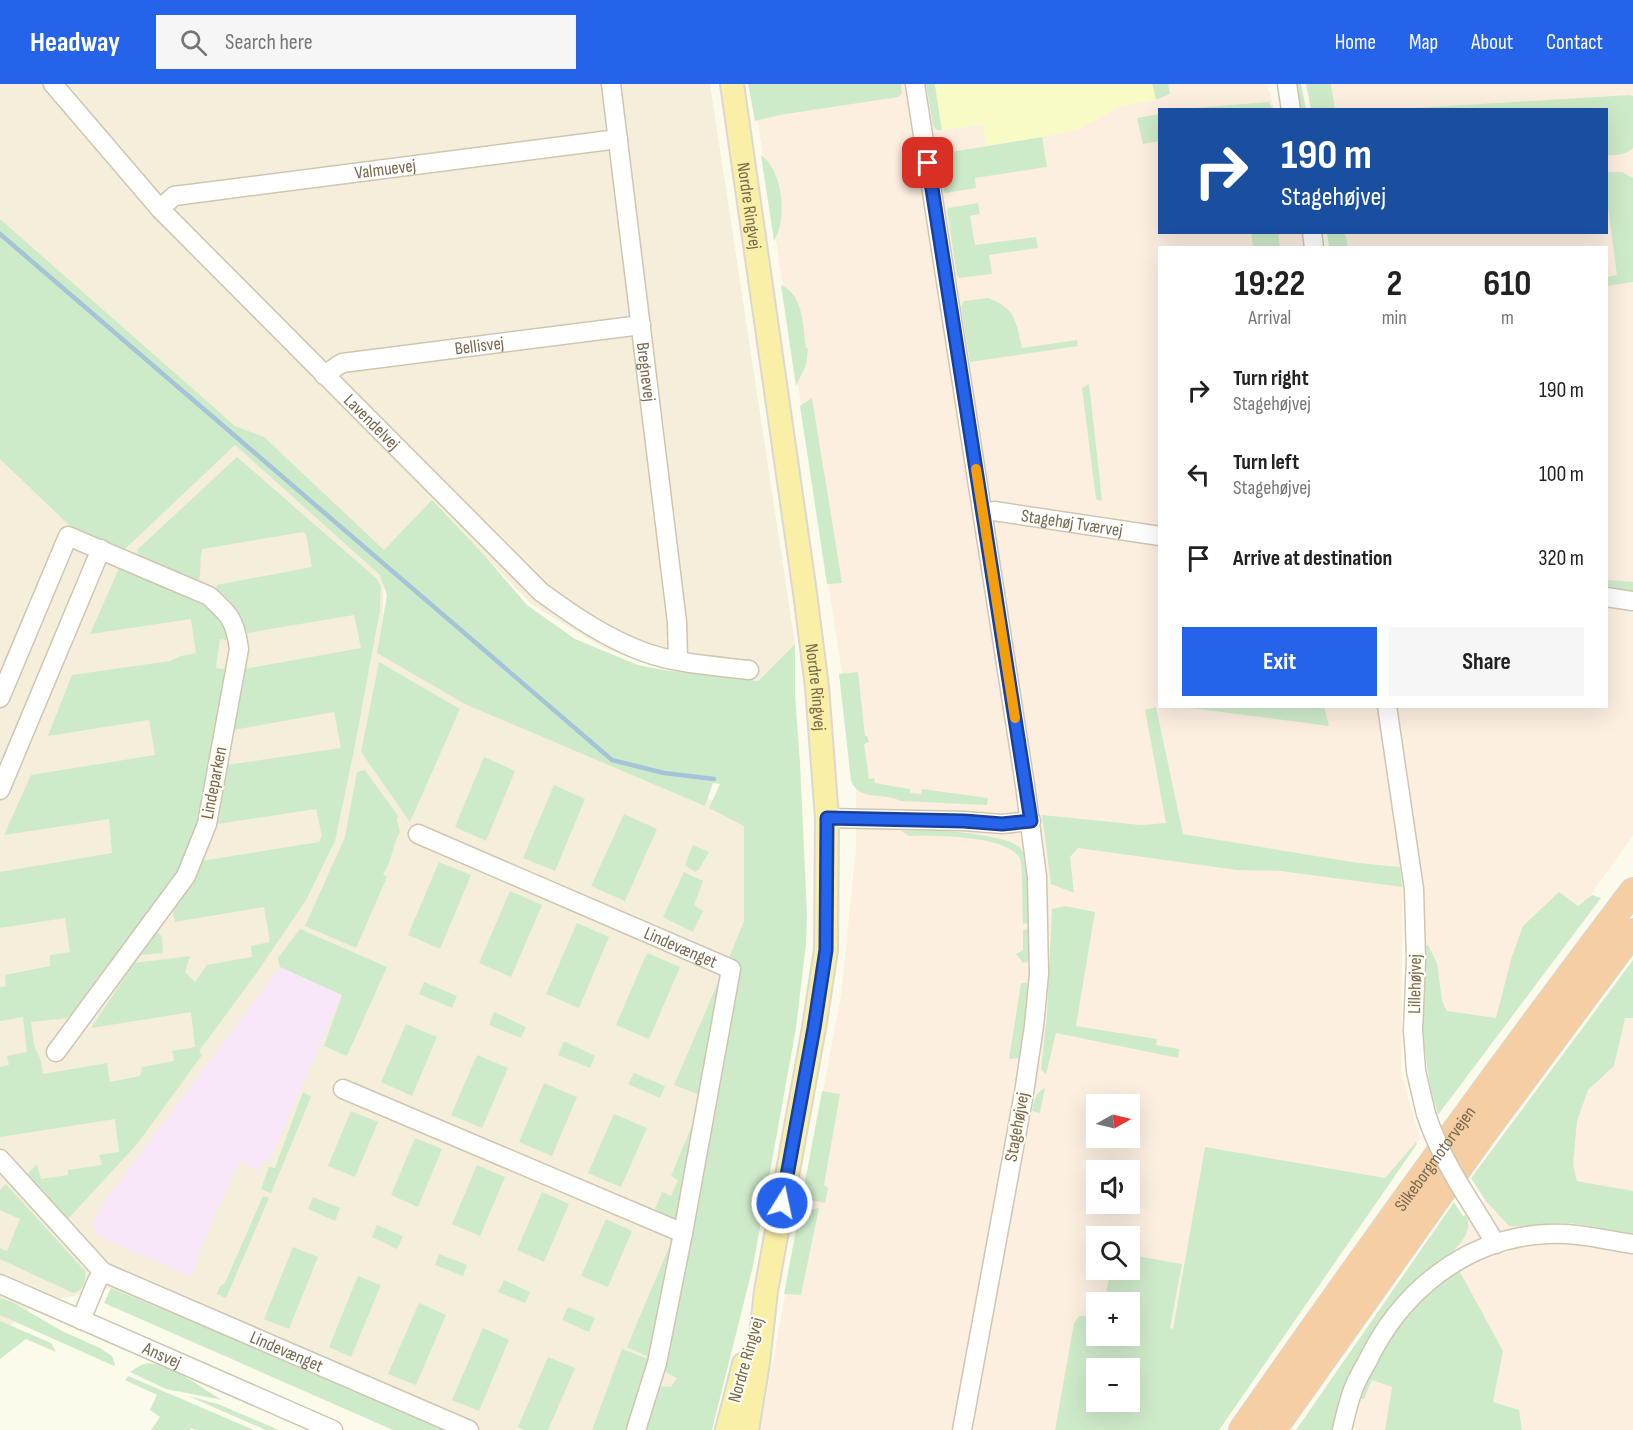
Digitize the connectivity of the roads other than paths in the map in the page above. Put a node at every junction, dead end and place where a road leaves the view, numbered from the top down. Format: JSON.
{"nodes":[{"id":1,"x":53,"y":84,"type":"edge"},
{"id":2,"x":611,"y":84,"type":"edge"},
{"id":3,"x":732,"y":84,"type":"edge"},
{"id":4,"x":915,"y":84,"type":"edge"},
{"id":5,"x":1287,"y":84,"type":"edge"},
{"id":6,"x":1292,"y":108,"type":"edge"},
{"id":7,"x":618,"y":139,"type":"junction"},
{"id":8,"x":159,"y":209,"type":"junction"},
{"id":9,"x":641,"y":326,"type":"junction"},
{"id":10,"x":324,"y":375,"type":"junction"},
{"id":11,"x":983,"y":513,"type":"junction"},
{"id":12,"x":1158,"y":536,"type":"edge"},
{"id":13,"x":101,"y":549,"type":"junction"},
{"id":14,"x":1608,"y":597,"type":"edge"},
{"id":15,"x":1633,"y":601,"type":"edge"},
{"id":16,"x":678,"y":660,"type":"junction"},
{"id":17,"x":749,"y":670,"type":"dead end"},
{"id":18,"x":0,"y":698,"type":"edge"},
{"id":19,"x":1387,"y":708,"type":"edge"},
{"id":20,"x":0,"y":790,"type":"edge"},
{"id":21,"x":827,"y":818,"type":"junction"},
{"id":22,"x":1031,"y":821,"type":"junction"},
{"id":23,"x":418,"y":834,"type":"dead end"},
{"id":24,"x":1633,"y":891,"type":"edge"},
{"id":25,"x":1633,"y":932,"type":"edge"},
{"id":26,"x":56,"y":1052,"type":"dead end"},
{"id":27,"x":343,"y":1089,"type":"dead end"},
{"id":28,"x":0,"y":1159,"type":"edge"},
{"id":29,"x":683,"y":1233,"type":"junction"},
{"id":30,"x":1496,"y":1244,"type":"junction"},
{"id":31,"x":1633,"y":1244,"type":"edge"},
{"id":32,"x":103,"y":1272,"type":"junction"},
{"id":33,"x":0,"y":1284,"type":"edge"},
{"id":34,"x":766,"y":1291,"type":"junction"},
{"id":35,"x":81,"y":1320,"type":"junction"},
{"id":36,"x":746,"y":1358,"type":"junction"},
{"id":37,"x":327,"y":1429,"type":"edge"},
{"id":38,"x":469,"y":1430,"type":"edge"},
{"id":39,"x":636,"y":1430,"type":"edge"},
{"id":40,"x":727,"y":1430,"type":"edge"},
{"id":41,"x":735,"y":1430,"type":"edge"},
{"id":42,"x":747,"y":1430,"type":"edge"},
{"id":43,"x":962,"y":1430,"type":"edge"},
{"id":44,"x":1242,"y":1430,"type":"edge"},
{"id":45,"x":1273,"y":1430,"type":"edge"},
{"id":46,"x":1342,"y":1430,"type":"edge"}],
"edges":[{"from":1,"to":8,"type":"street","name":"Lavendelvej"},
{"from":2,"to":7,"type":"street","name":"Bregnevej"},
{"from":3,"to":21,"type":"main road","name":"Nordre Ringvej"},
{"from":4,"to":11,"type":"street","name":"Stagehøjvej"},
{"from":5,"to":6,"type":"street"},
{"from":7,"to":8,"type":"street","name":"Valmuevej"},
{"from":7,"to":9,"type":"street","name":"Bregnevej"},
{"from":8,"to":10,"type":"street","name":"Lavendelvej"},
{"from":9,"to":10,"type":"street","name":"Bellisvej"},
{"from":9,"to":16,"type":"street","name":"Bregnevej"},
{"from":10,"to":16,"type":"street","name":"Lavendelvej"},
{"from":11,"to":12,"type":"street","name":"Stagehøj Tværvej"},
{"from":11,"to":22,"type":"street","name":"Stagehøjvej"},
{"from":13,"to":18,"type":"street","name":"Lindeparken"},
{"from":13,"to":20,"type":"street"},
{"from":13,"to":26,"type":"street","name":"Lindeparken"},
{"from":14,"to":15,"type":"street"},
{"from":16,"to":17,"type":"street","name":"Lavendelvej"},
{"from":19,"to":30,"type":"street","name":"Lillehøjvej","bridge":true},
{"from":21,"to":22,"type":"street"},
{"from":21,"to":34,"type":"main road","name":"Nordre Ringvej"},
{"from":22,"to":43,"type":"street","name":"Stagehøjvej"},
{"from":23,"to":29,"type":"street","name":"Lindevænget"},
{"from":24,"to":44,"type":"highway","name":"Silkeborgmotorvejen"},
{"from":25,"to":45,"type":"highway","name":"Silkeborgmotorvejen"},
{"from":27,"to":29,"type":"street"},
{"from":28,"to":32,"type":"street"},
{"from":29,"to":39,"type":"street","name":"Lindevænget"},
{"from":30,"to":31,"type":"street"},
{"from":30,"to":46,"type":"street"},
{"from":32,"to":35,"type":"street"},
{"from":32,"to":38,"type":"street","name":"Lindevænget"},
{"from":33,"to":35,"type":"street","name":"Ansvej"},
{"from":34,"to":36,"type":"main road","name":"Nordre Ringvej"},
{"from":34,"to":42,"type":"main road","name":"Nordre Ringvej"},
{"from":35,"to":37,"type":"street","name":"Ansvej"},
{"from":36,"to":40,"type":"main road","name":"Nordre Ringvej"},
{"from":36,"to":41,"type":"main road"}]}
